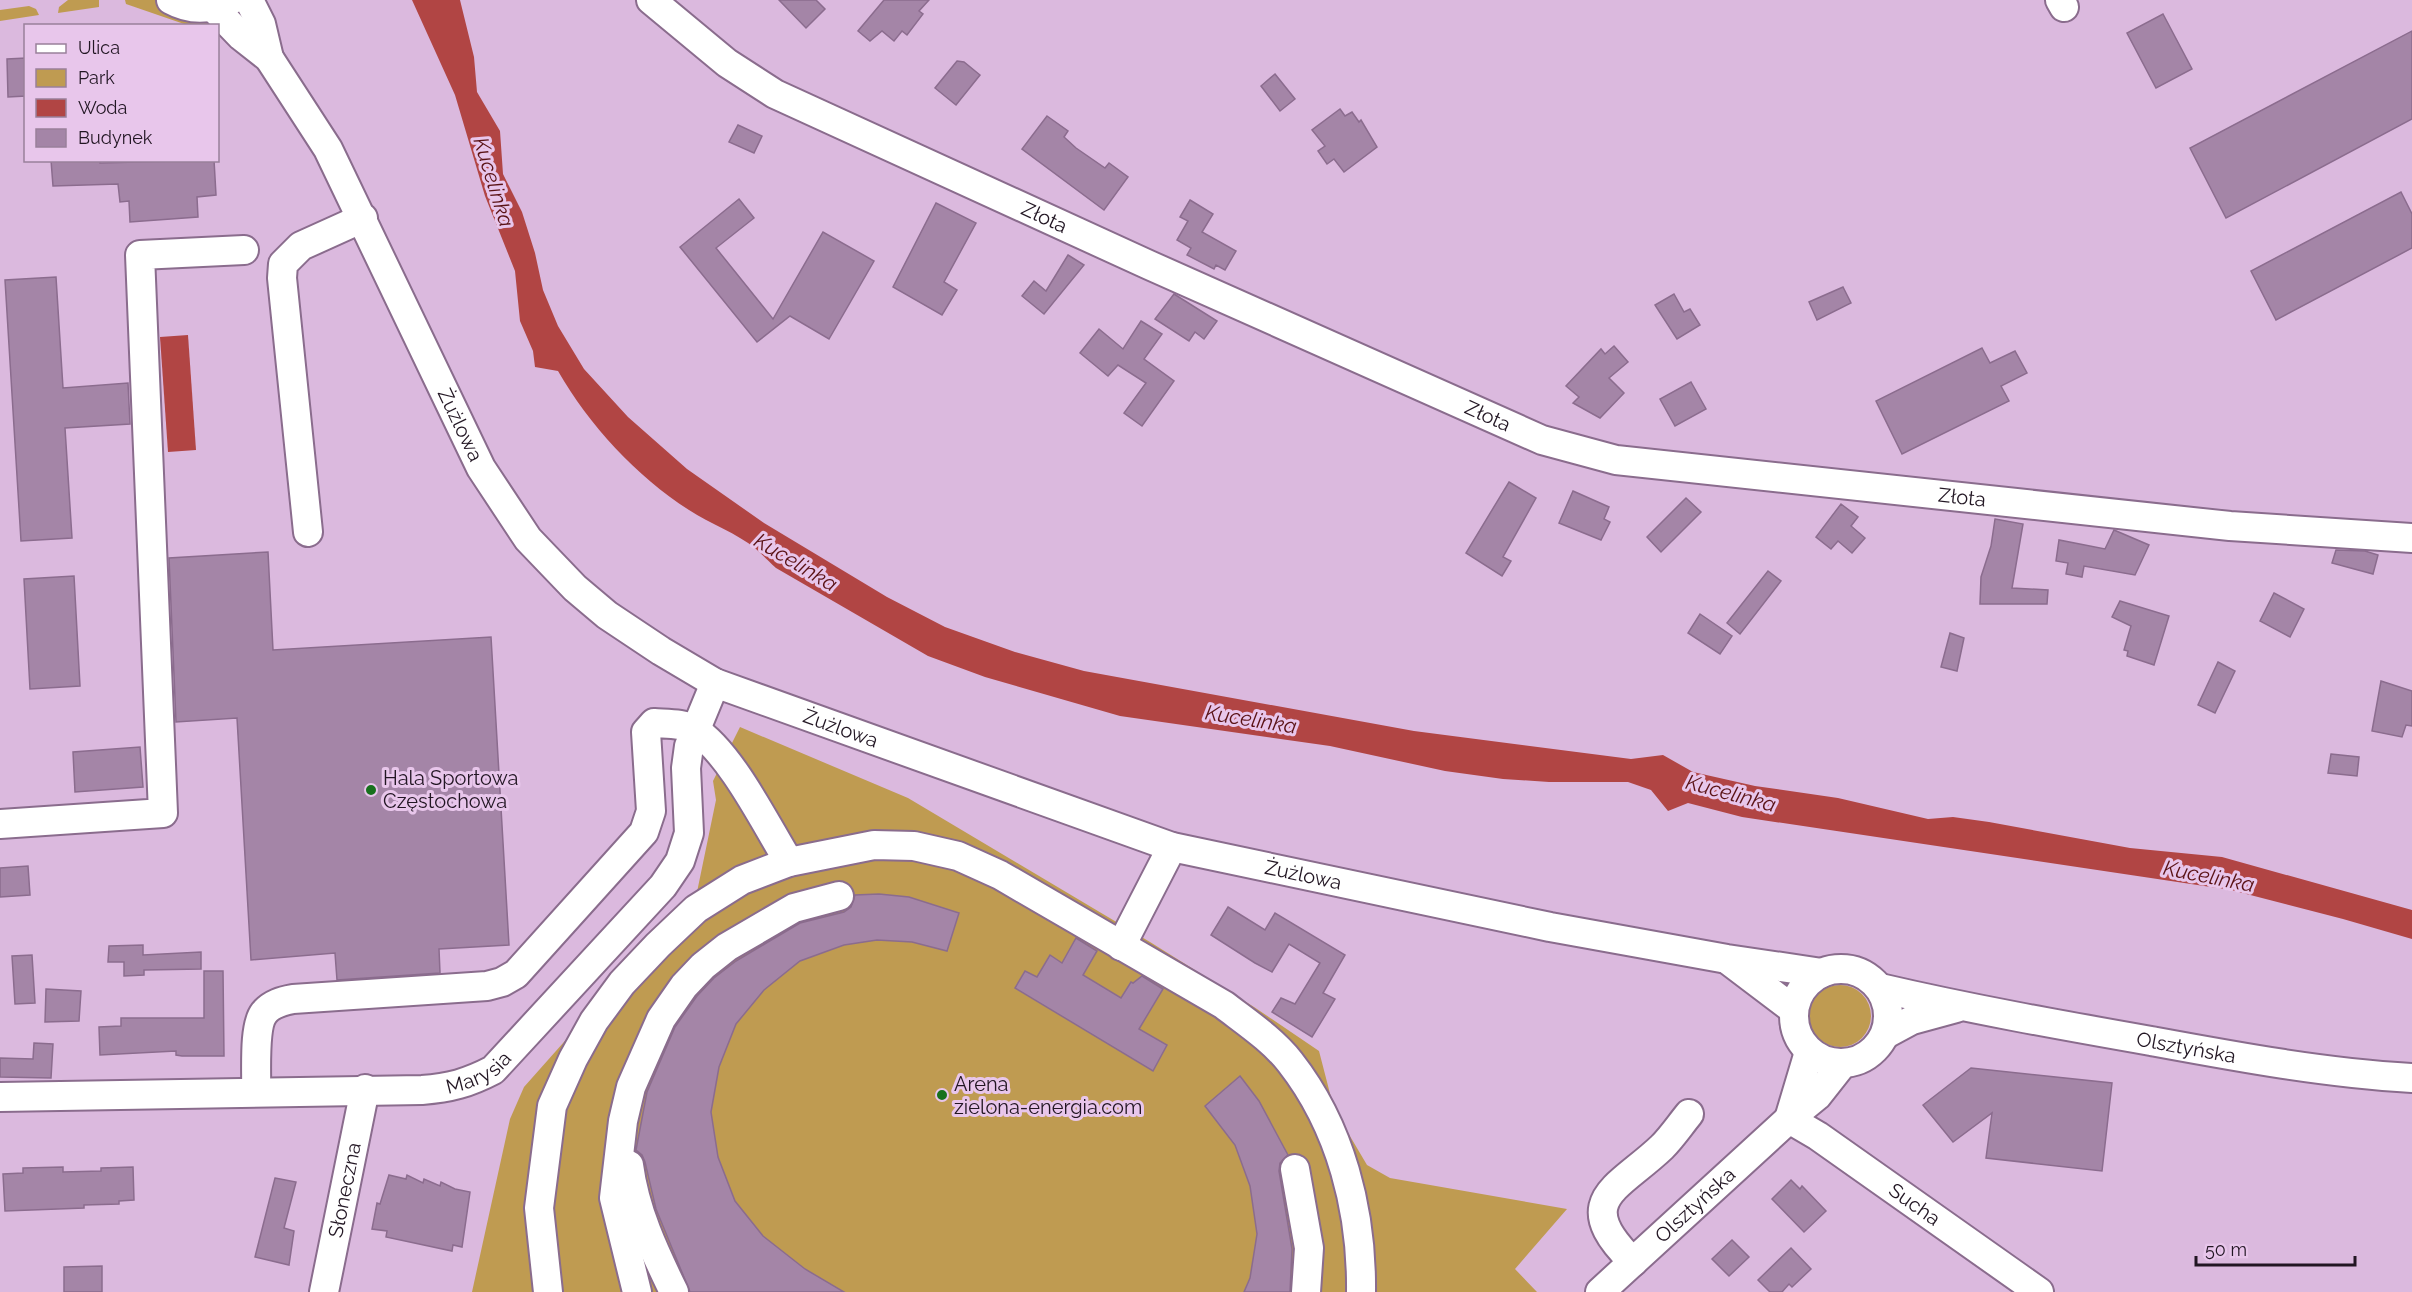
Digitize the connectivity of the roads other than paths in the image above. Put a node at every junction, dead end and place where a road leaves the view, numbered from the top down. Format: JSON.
{"nodes":[{"id":1,"x":171,"y":0,"type":"edge"},
{"id":2,"x":249,"y":0,"type":"edge"},
{"id":3,"x":651,"y":0,"type":"edge"},
{"id":4,"x":223,"y":4,"type":"edge"},
{"id":5,"x":269,"y":58,"type":"junction"},
{"id":6,"x":363,"y":218,"type":"junction"},
{"id":7,"x":244,"y":250,"type":"dead end"},
{"id":8,"x":308,"y":532,"type":"dead end"},
{"id":9,"x":2412,"y":538,"type":"edge"},
{"id":10,"x":715,"y":683,"type":"junction"},
{"id":11,"x":695,"y":730,"type":"junction"},
{"id":12,"x":0,"y":824,"type":"edge"},
{"id":13,"x":1172,"y":847,"type":"junction"},
{"id":14,"x":789,"y":862,"type":"junction"},
{"id":15,"x":839,"y":896,"type":"dead end"},
{"id":16,"x":1121,"y":946,"type":"junction"},
{"id":17,"x":1726,"y":959,"type":"junction"},
{"id":18,"x":1822,"y":973,"type":"junction"},
{"id":19,"x":1880,"y":988,"type":"junction"},
{"id":20,"x":1961,"y":1007,"type":"junction"},
{"id":21,"x":1794,"y":1010,"type":"junction"},
{"id":22,"x":1886,"y":1034,"type":"junction"},
{"id":23,"x":1809,"y":1052,"type":"junction"},
{"id":24,"x":1843,"y":1063,"type":"junction"},
{"id":25,"x":2412,"y":1078,"type":"edge"},
{"id":26,"x":365,"y":1089,"type":"junction"},
{"id":27,"x":256,"y":1092,"type":"junction"},
{"id":28,"x":0,"y":1097,"type":"edge"},
{"id":29,"x":1689,"y":1114,"type":"dead end"},
{"id":30,"x":1790,"y":1119,"type":"junction"},
{"id":31,"x":623,"y":1121,"type":"junction"},
{"id":32,"x":1295,"y":1169,"type":"dead end"},
{"id":33,"x":1633,"y":1262,"type":"junction"},
{"id":34,"x":324,"y":1292,"type":"edge"},
{"id":35,"x":548,"y":1292,"type":"edge"},
{"id":36,"x":637,"y":1292,"type":"edge"},
{"id":37,"x":674,"y":1292,"type":"edge"},
{"id":38,"x":1306,"y":1292,"type":"edge"},
{"id":39,"x":1360,"y":1292,"type":"edge"},
{"id":40,"x":1600,"y":1292,"type":"edge"},
{"id":41,"x":2039,"y":1292,"type":"edge"}],
"edges":[{"from":1,"to":4,"type":"street"},
{"from":2,"to":5,"type":"street","name":"Żużlowa"},
{"from":3,"to":9,"type":"street","name":"Złota"},
{"from":4,"to":5,"type":"street","name":"Żużlowa"},
{"from":5,"to":6,"type":"street","name":"Żużlowa"},
{"from":6,"to":8,"type":"street"},
{"from":6,"to":10,"type":"street","name":"Żużlowa"},
{"from":7,"to":12,"type":"street"},
{"from":10,"to":11,"type":"street","name":"Marysia"},
{"from":10,"to":13,"type":"street","name":"Żużlowa"},
{"from":11,"to":14,"type":"street"},
{"from":11,"to":26,"type":"street","name":"Marysia"},
{"from":11,"to":27,"type":"street"},
{"from":13,"to":16,"type":"street"},
{"from":13,"to":17,"type":"street","name":"Żużlowa"},
{"from":14,"to":16,"type":"street"},
{"from":14,"to":35,"type":"street"},
{"from":15,"to":31,"type":"street"},
{"from":16,"to":39,"type":"street"},
{"from":17,"to":18,"type":"street","name":"Żużlowa"},
{"from":17,"to":21,"type":"street","name":"Żużlowa"},
{"from":18,"to":19,"type":"street"},
{"from":18,"to":21,"type":"street"},
{"from":19,"to":20,"type":"street","name":"Olsztyńska"},
{"from":19,"to":22,"type":"street"},
{"from":20,"to":22,"type":"street","name":"Olsztyńska"},
{"from":20,"to":25,"type":"street","name":"Olsztyńska"},
{"from":21,"to":23,"type":"street"},
{"from":22,"to":24,"type":"street"},
{"from":23,"to":24,"type":"street"},
{"from":23,"to":30,"type":"street"},
{"from":24,"to":30,"type":"street","name":"Olsztyńska"},
{"from":26,"to":27,"type":"street","name":"Marysia"},
{"from":26,"to":34,"type":"street","name":"Słoneczna"},
{"from":27,"to":28,"type":"street","name":"Marysia"},
{"from":29,"to":33,"type":"street"},
{"from":30,"to":33,"type":"street","name":"Olsztyńska"},
{"from":30,"to":41,"type":"street","name":"Sucha"},
{"from":31,"to":36,"type":"street"},
{"from":31,"to":37,"type":"street"},
{"from":32,"to":38,"type":"street"},
{"from":33,"to":40,"type":"street","name":"Olsztyńska"}]}
